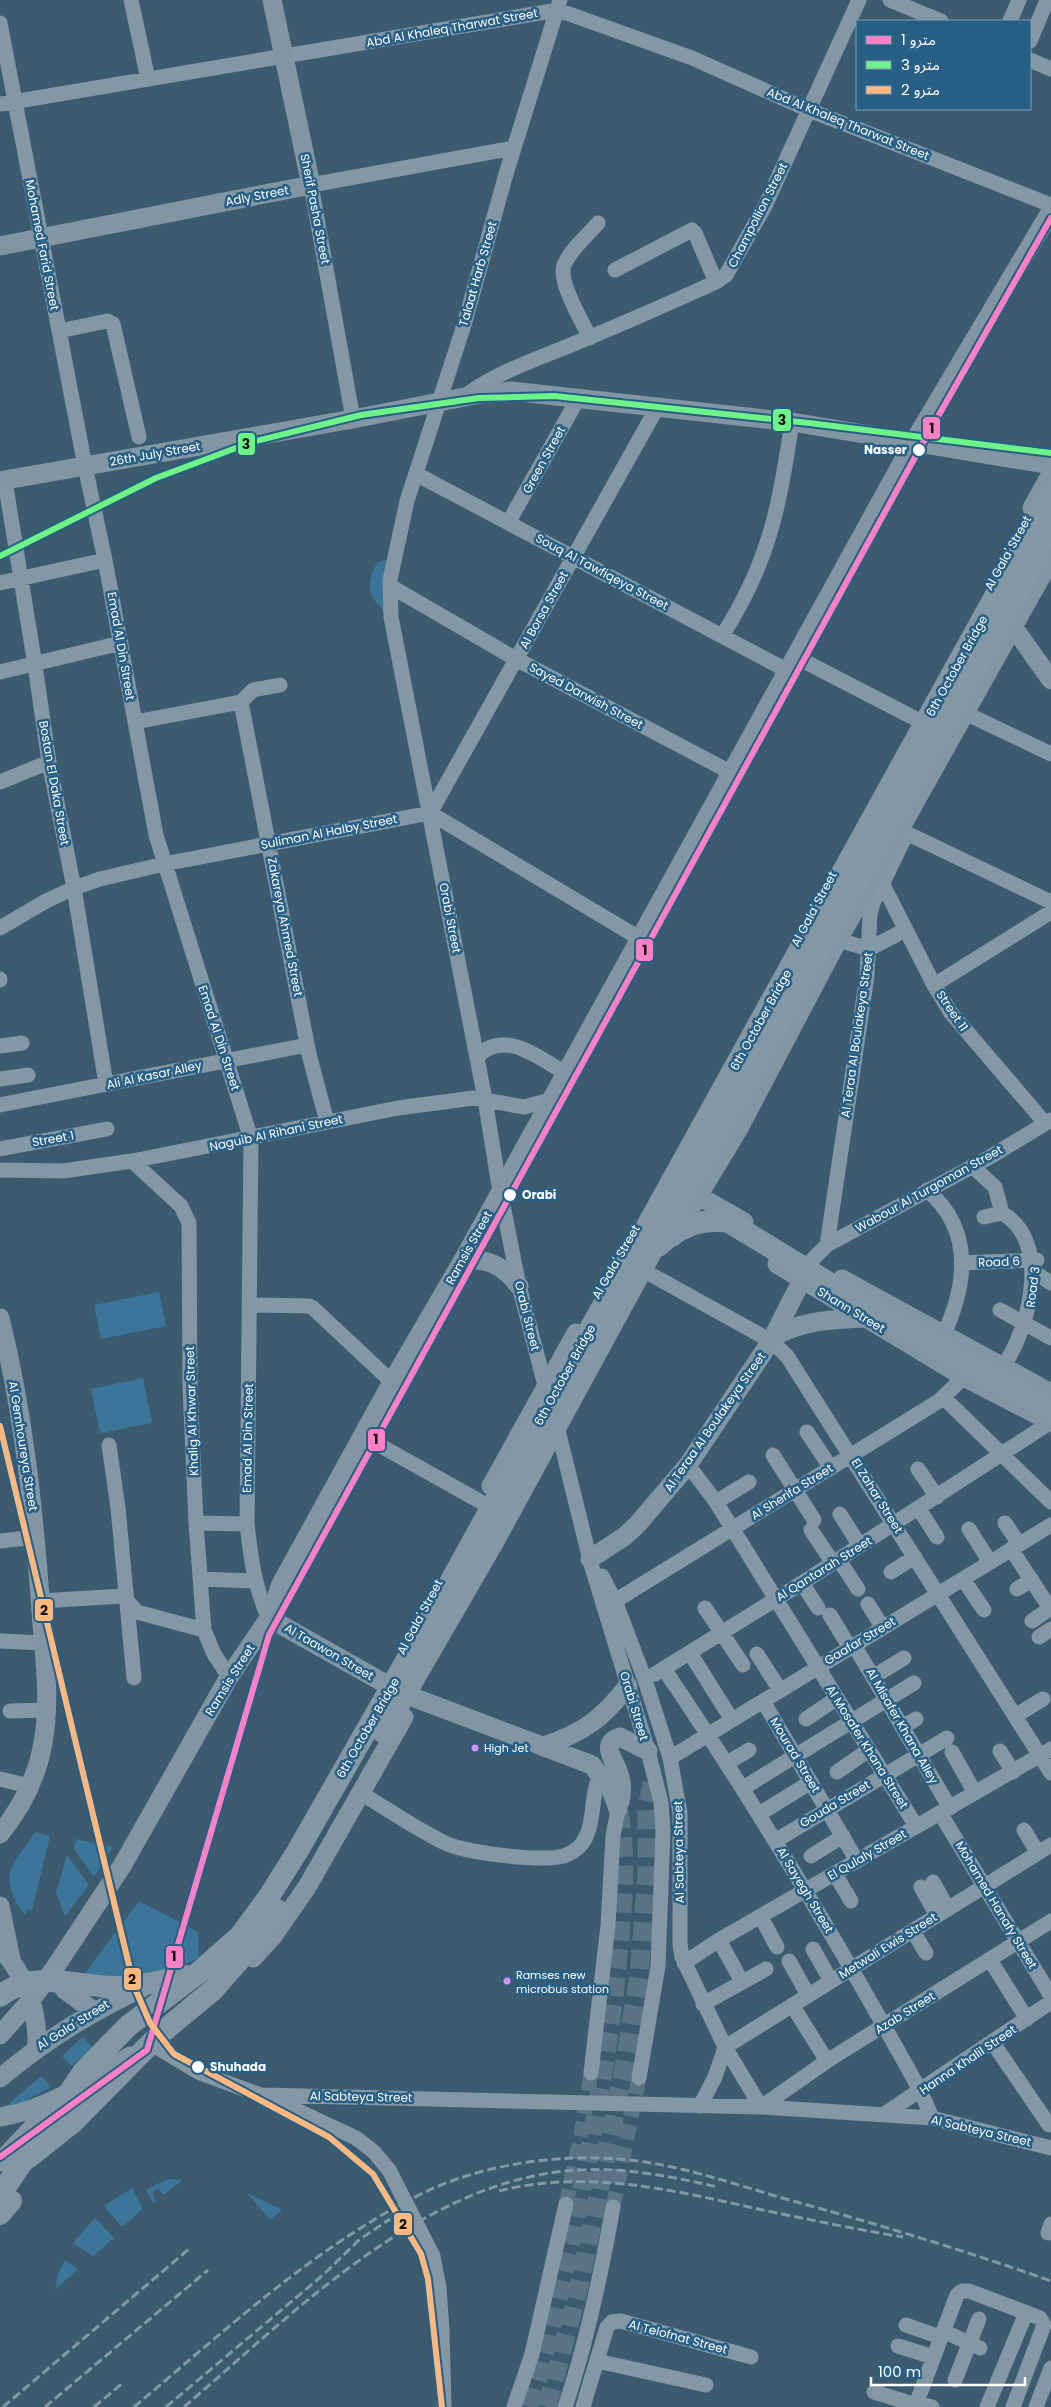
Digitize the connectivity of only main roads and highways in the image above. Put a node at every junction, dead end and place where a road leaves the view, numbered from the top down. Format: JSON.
{"nodes":[{"id":1,"x":272,"y":0,"type":"edge"},
{"id":2,"x":311,"y":185,"type":"joint"},
{"id":3,"x":1051,"y":211,"type":"edge"},
{"id":4,"x":0,"y":246,"type":"edge"},
{"id":5,"x":913,"y":443,"type":"junction"},
{"id":6,"x":1051,"y":466,"type":"edge"},
{"id":7,"x":1051,"y":474,"type":"edge"},
{"id":8,"x":3,"y":481,"type":"edge"},
{"id":9,"x":1051,"y":495,"type":"edge"},
{"id":10,"x":1051,"y":525,"type":"edge"},
{"id":11,"x":1051,"y":542,"type":"edge"},
{"id":12,"x":1051,"y":560,"type":"edge"},
{"id":13,"x":1020,"y":588,"type":"junction"},
{"id":14,"x":1014,"y":628,"type":"junction"},
{"id":15,"x":1044,"y":658,"type":"edge"},
{"id":16,"x":1051,"y":680,"type":"edge"},
{"id":17,"x":655,"y":1193,"type":"junction"},
{"id":18,"x":697,"y":1195,"type":"junction"},
{"id":19,"x":688,"y":1212,"type":"junction"},
{"id":20,"x":463,"y":1260,"type":"junction"},
{"id":21,"x":811,"y":1261,"type":"junction"},
{"id":22,"x":651,"y":1263,"type":"junction"},
{"id":23,"x":802,"y":1280,"type":"junction"},
{"id":24,"x":519,"y":1286,"type":"road end"},
{"id":25,"x":863,"y":1318,"type":"junction"},
{"id":26,"x":1,"y":1326,"type":"edge"},
{"id":27,"x":772,"y":1339,"type":"junction"},
{"id":28,"x":1051,"y":1394,"type":"edge"},
{"id":29,"x":1051,"y":1410,"type":"edge"},
{"id":30,"x":1051,"y":1422,"type":"edge"},
{"id":31,"x":590,"y":1562,"type":"road end"},
{"id":32,"x":270,"y":1618,"type":"junction"},
{"id":33,"x":384,"y":1683,"type":"junction"},
{"id":34,"x":636,"y":1683,"type":"road end"},
{"id":35,"x":415,"y":1698,"type":"junction"},
{"id":36,"x":544,"y":1746,"type":"junction"},
{"id":37,"x":648,"y":1751,"type":"road end"},
{"id":38,"x":0,"y":1834,"type":"edge"},
{"id":39,"x":0,"y":1906,"type":"edge"},
{"id":40,"x":6,"y":1953,"type":"edge"},
{"id":41,"x":245,"y":1953,"type":"junction"},
{"id":42,"x":54,"y":1969,"type":"junction"},
{"id":43,"x":196,"y":1974,"type":"junction"},
{"id":44,"x":228,"y":1981,"type":"junction"},
{"id":45,"x":0,"y":1996,"type":"edge"},
{"id":46,"x":118,"y":1998,"type":"junction"},
{"id":47,"x":32,"y":2000,"type":"junction"},
{"id":48,"x":94,"y":2011,"type":"junction"},
{"id":49,"x":0,"y":2035,"type":"edge"},
{"id":50,"x":37,"y":2047,"type":"junction"},
{"id":51,"x":0,"y":2078,"type":"edge"},
{"id":52,"x":59,"y":2100,"type":"junction"},
{"id":53,"x":0,"y":2117,"type":"edge"},
{"id":54,"x":0,"y":2162,"type":"edge"},
{"id":55,"x":0,"y":2181,"type":"edge"},
{"id":56,"x":4,"y":2203,"type":"edge"}],
"edges":[{"from":1,"to":2,"type":"main road","name":"Sherif Pasha Street"},
{"from":2,"to":4,"type":"main road","name":"Adly Street"},
{"from":3,"to":5,"type":"main road","name":"Ramsis Street"},
{"from":5,"to":6,"type":"main road","name":"26th July Street"},
{"from":5,"to":8,"type":"main road","name":"26th July Street"},
{"from":5,"to":20,"type":"main road","name":"Ramsis Street"},
{"from":7,"to":17,"type":"main road","name":"Al Gala' Street"},
{"from":9,"to":43,"type":"highway","name":"6th October Bridge","bridge":true},
{"from":10,"to":13,"type":"highway","name":"6th October Bridge","bridge":true},
{"from":11,"to":13,"type":"highway","bridge":true},
{"from":12,"to":14,"type":"main road"},
{"from":13,"to":22,"type":"highway","name":"6th October Bridge","bridge":true},
{"from":14,"to":15,"type":"main road"},
{"from":14,"to":18,"type":"main road"},
{"from":15,"to":16,"type":"main road"},
{"from":17,"to":19,"type":"main road","name":"Shann Street"},
{"from":17,"to":33,"type":"main road","name":"Al Gala' Street"},
{"from":18,"to":19,"type":"main road"},
{"from":18,"to":21,"type":"main road","name":"Shann Street"},
{"from":19,"to":22,"type":"main road"},
{"from":19,"to":23,"type":"main road","name":"Shann Street"},
{"from":20,"to":24,"type":"main road"},
{"from":20,"to":32,"type":"main road","name":"Ramsis Street"},
{"from":21,"to":23,"type":"main road","name":"Al Teraa Al Boulakeya Street"},
{"from":21,"to":28,"type":"main road","name":"Shann Street"},
{"from":22,"to":29,"type":"highway","bridge":true},
{"from":22,"to":35,"type":"main road"},
{"from":22,"to":41,"type":"highway","name":"6th October Bridge","bridge":true},
{"from":23,"to":25,"type":"main road","name":"Shann Street"},
{"from":23,"to":27,"type":"main road","name":"Al Teraa Al Boulakeya Street"},
{"from":25,"to":27,"type":"main road"},
{"from":25,"to":30,"type":"main road","name":"Shann Street"},
{"from":26,"to":38,"type":"main road","name":"Al Gemhoureya Street"},
{"from":27,"to":31,"type":"main road","name":"Al Teraa Al Boulakeya Street"},
{"from":32,"to":33,"type":"main road","name":"Al Taawon Street"},
{"from":32,"to":42,"type":"main road","name":"Ramsis Street"},
{"from":33,"to":35,"type":"main road","name":"Al Taawon Street"},
{"from":33,"to":46,"type":"main road","name":"Al Gala' Street"},
{"from":34,"to":36,"type":"main road"},
{"from":35,"to":36,"type":"main road","name":"Al Taawon Street"},
{"from":35,"to":44,"type":"main road"},
{"from":36,"to":37,"type":"main road","name":"Al Taawon Street"},
{"from":39,"to":40,"type":"main road"},
{"from":40,"to":47,"type":"main road"},
{"from":41,"to":55,"type":"highway","bridge":true},
{"from":41,"to":56,"type":"highway","name":"6th October Bridge","bridge":true},
{"from":42,"to":47,"type":"main road","name":"Ramsis Street"},
{"from":42,"to":48,"type":"main road"},
{"from":43,"to":45,"type":"highway","bridge":true},
{"from":43,"to":56,"type":"highway","name":"6th October Bridge","bridge":true},
{"from":44,"to":46,"type":"main road"},
{"from":44,"to":52,"type":"main road"},
{"from":46,"to":48,"type":"main road","name":"Al Gala' Street"},
{"from":47,"to":49,"type":"main road","name":"Ramsis Street"},
{"from":47,"to":50,"type":"main road"},
{"from":48,"to":50,"type":"main road","name":"Al Gala' Street"},
{"from":50,"to":51,"type":"main road","name":"Al Gala' Street"},
{"from":52,"to":53,"type":"main road"},
{"from":52,"to":54,"type":"main road"}]}
